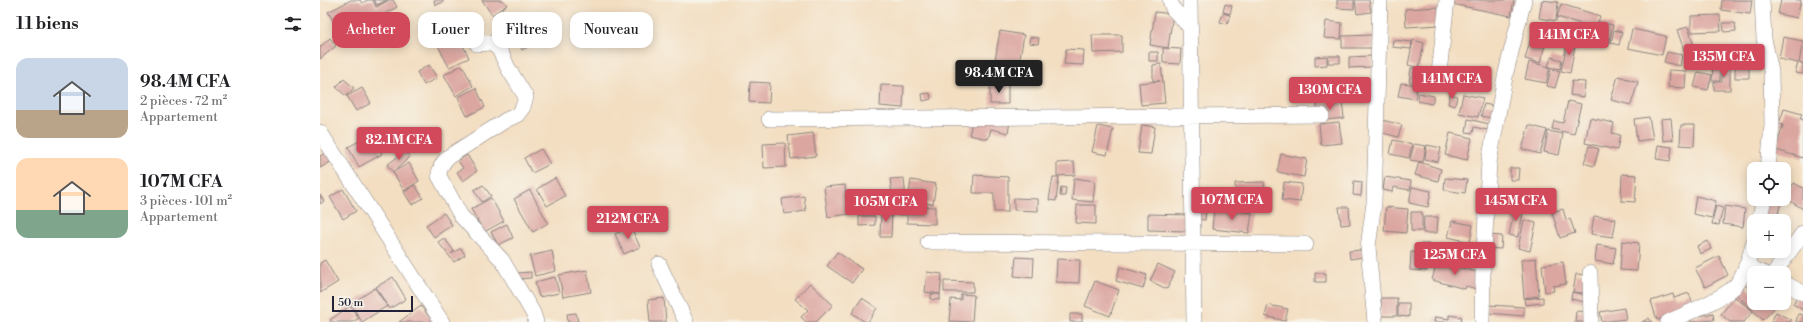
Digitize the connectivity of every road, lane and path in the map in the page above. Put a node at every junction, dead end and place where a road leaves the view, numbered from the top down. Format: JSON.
{"nodes":[{"id":1,"x":1170,"y":0,"type":"edge"},
{"id":2,"x":1190,"y":0,"type":"edge"},
{"id":3,"x":1380,"y":0,"type":"edge"},
{"id":4,"x":1447,"y":0,"type":"edge"},
{"id":5,"x":1524,"y":0,"type":"edge"},
{"id":6,"x":1762,"y":0,"type":"edge"},
{"id":7,"x":1191,"y":28,"type":"junction"},
{"id":8,"x":484,"y":44,"type":"edge"},
{"id":9,"x":1438,"y":82,"type":"dead end"},
{"id":10,"x":1322,"y":115,"type":"dead end"},
{"id":11,"x":1192,"y":117,"type":"junction"},
{"id":12,"x":770,"y":119,"type":"dead end"},
{"id":13,"x":320,"y":132,"type":"edge"},
{"id":14,"x":1769,"y":162,"type":"edge"},
{"id":15,"x":1803,"y":233,"type":"edge"},
{"id":16,"x":928,"y":242,"type":"dead end"},
{"id":17,"x":1306,"y":244,"type":"dead end"},
{"id":18,"x":1193,"y":245,"type":"junction"},
{"id":19,"x":1749,"y":258,"type":"edge"},
{"id":20,"x":659,"y":264,"type":"dead end"},
{"id":21,"x":1746,"y":266,"type":"joint"},
{"id":22,"x":1779,"y":266,"type":"edge"},
{"id":23,"x":1590,"y":273,"type":"dead end"},
{"id":24,"x":1791,"y":287,"type":"edge"},
{"id":25,"x":1803,"y":293,"type":"edge"},
{"id":26,"x":442,"y":322,"type":"edge"},
{"id":27,"x":536,"y":322,"type":"edge"},
{"id":28,"x":686,"y":322,"type":"edge"},
{"id":29,"x":1194,"y":322,"type":"edge"},
{"id":30,"x":1375,"y":322,"type":"edge"},
{"id":31,"x":1482,"y":322,"type":"edge"},
{"id":32,"x":1591,"y":322,"type":"edge"},
{"id":33,"x":1668,"y":322,"type":"edge"}],
"edges":[{"from":1,"to":7,"type":"street"},
{"from":2,"to":7,"type":"street"},
{"from":3,"to":30,"type":"street"},
{"from":4,"to":9,"type":"street"},
{"from":5,"to":31,"type":"street"},
{"from":6,"to":14,"type":"street"},
{"from":7,"to":11,"type":"street"},
{"from":8,"to":27,"type":"street"},
{"from":10,"to":11,"type":"street"},
{"from":11,"to":12,"type":"street"},
{"from":11,"to":18,"type":"street"},
{"from":13,"to":26,"type":"street"},
{"from":15,"to":22,"type":"street"},
{"from":16,"to":18,"type":"street"},
{"from":17,"to":18,"type":"street"},
{"from":18,"to":29,"type":"street"},
{"from":19,"to":21,"type":"street"},
{"from":20,"to":28,"type":"street"},
{"from":21,"to":33,"type":"street"},
{"from":23,"to":32,"type":"street"},
{"from":24,"to":25,"type":"street"}]}
